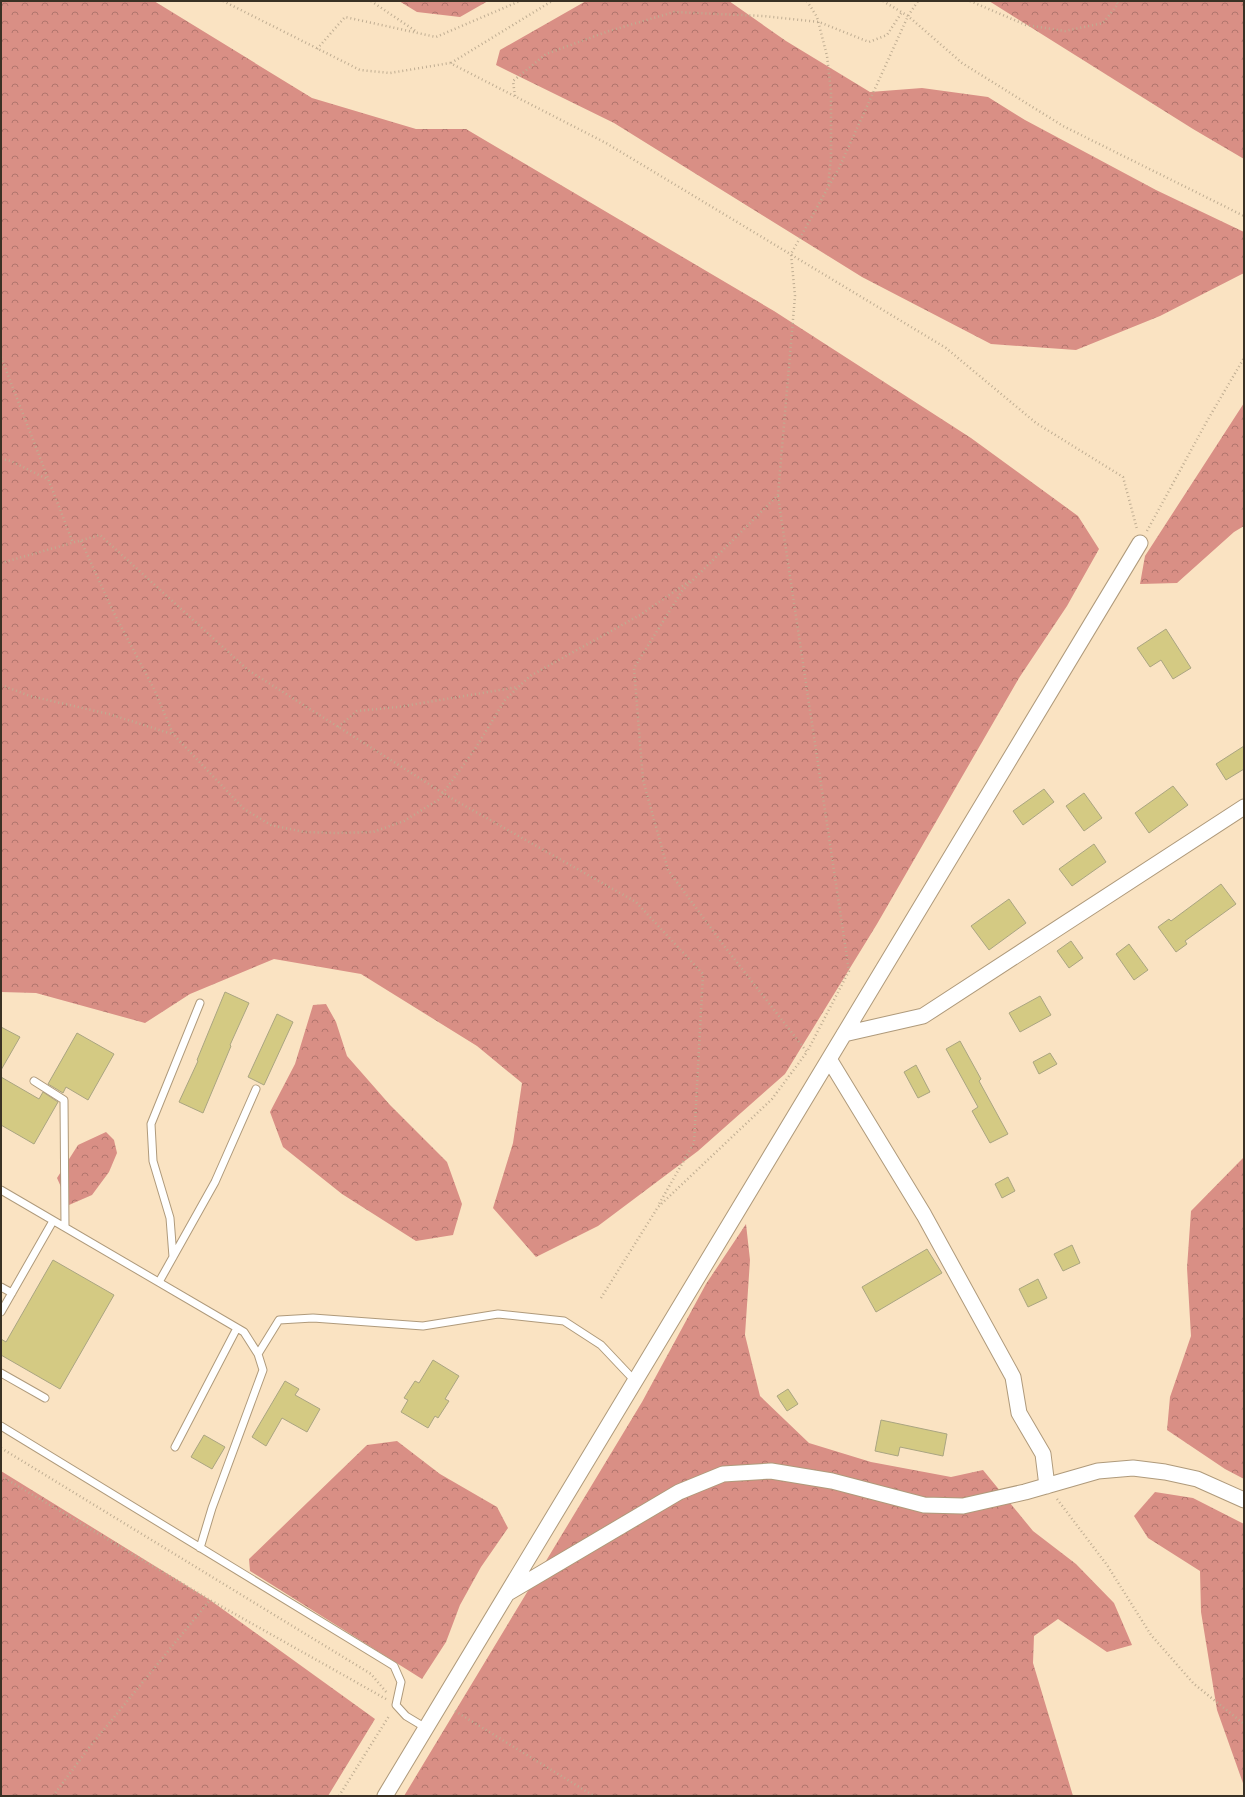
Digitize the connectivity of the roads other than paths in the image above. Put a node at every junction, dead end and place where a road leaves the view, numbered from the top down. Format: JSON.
{"nodes":[{"id":1,"x":1140,"y":543,"type":"road end"},
{"id":2,"x":1244,"y":807,"type":"edge"},
{"id":3,"x":200,"y":1003,"type":"dead end"},
{"id":4,"x":844,"y":1034,"type":"junction"},
{"id":5,"x":829,"y":1059,"type":"junction"},
{"id":6,"x":34,"y":1081,"type":"dead end"},
{"id":7,"x":256,"y":1089,"type":"dead end"},
{"id":8,"x":1,"y":1190,"type":"edge"},
{"id":9,"x":53,"y":1221,"type":"junction"},
{"id":10,"x":65,"y":1227,"type":"junction"},
{"id":11,"x":173,"y":1257,"type":"junction"},
{"id":12,"x":159,"y":1282,"type":"junction"},
{"id":13,"x":1,"y":1287,"type":"edge"},
{"id":14,"x":12,"y":1293,"type":"junction"},
{"id":15,"x":1,"y":1312,"type":"edge"},
{"id":16,"x":237,"y":1328,"type":"junction"},
{"id":17,"x":258,"y":1354,"type":"junction"},
{"id":18,"x":1,"y":1373,"type":"edge"},
{"id":19,"x":635,"y":1381,"type":"junction"},
{"id":20,"x":45,"y":1398,"type":"dead end"},
{"id":21,"x":1,"y":1426,"type":"edge"},
{"id":22,"x":175,"y":1447,"type":"dead end"},
{"id":23,"x":1047,"y":1486,"type":"junction"},
{"id":24,"x":1244,"y":1500,"type":"edge"},
{"id":25,"x":200,"y":1548,"type":"junction"},
{"id":26,"x":507,"y":1594,"type":"junction"},
{"id":27,"x":426,"y":1728,"type":"junction"},
{"id":28,"x":385,"y":1796,"type":"edge"}],
"edges":[{"from":1,"to":4,"type":"street"},
{"from":2,"to":4,"type":"street"},
{"from":3,"to":11,"type":"lane"},
{"from":4,"to":5,"type":"street"},
{"from":5,"to":19,"type":"street"},
{"from":5,"to":23,"type":"street"},
{"from":6,"to":10,"type":"lane"},
{"from":7,"to":11,"type":"lane"},
{"from":8,"to":9,"type":"lane"},
{"from":9,"to":10,"type":"lane"},
{"from":9,"to":14,"type":"lane"},
{"from":10,"to":12,"type":"lane"},
{"from":11,"to":12,"type":"lane"},
{"from":12,"to":16,"type":"lane"},
{"from":13,"to":14,"type":"lane"},
{"from":14,"to":15,"type":"lane"},
{"from":16,"to":17,"type":"lane"},
{"from":16,"to":22,"type":"lane"},
{"from":17,"to":19,"type":"lane"},
{"from":17,"to":25,"type":"lane"},
{"from":18,"to":20,"type":"lane"},
{"from":19,"to":26,"type":"street"},
{"from":21,"to":25,"type":"lane"},
{"from":23,"to":24,"type":"street"},
{"from":23,"to":26,"type":"street"},
{"from":25,"to":27,"type":"lane"},
{"from":26,"to":27,"type":"street"},
{"from":27,"to":28,"type":"street"}]}
